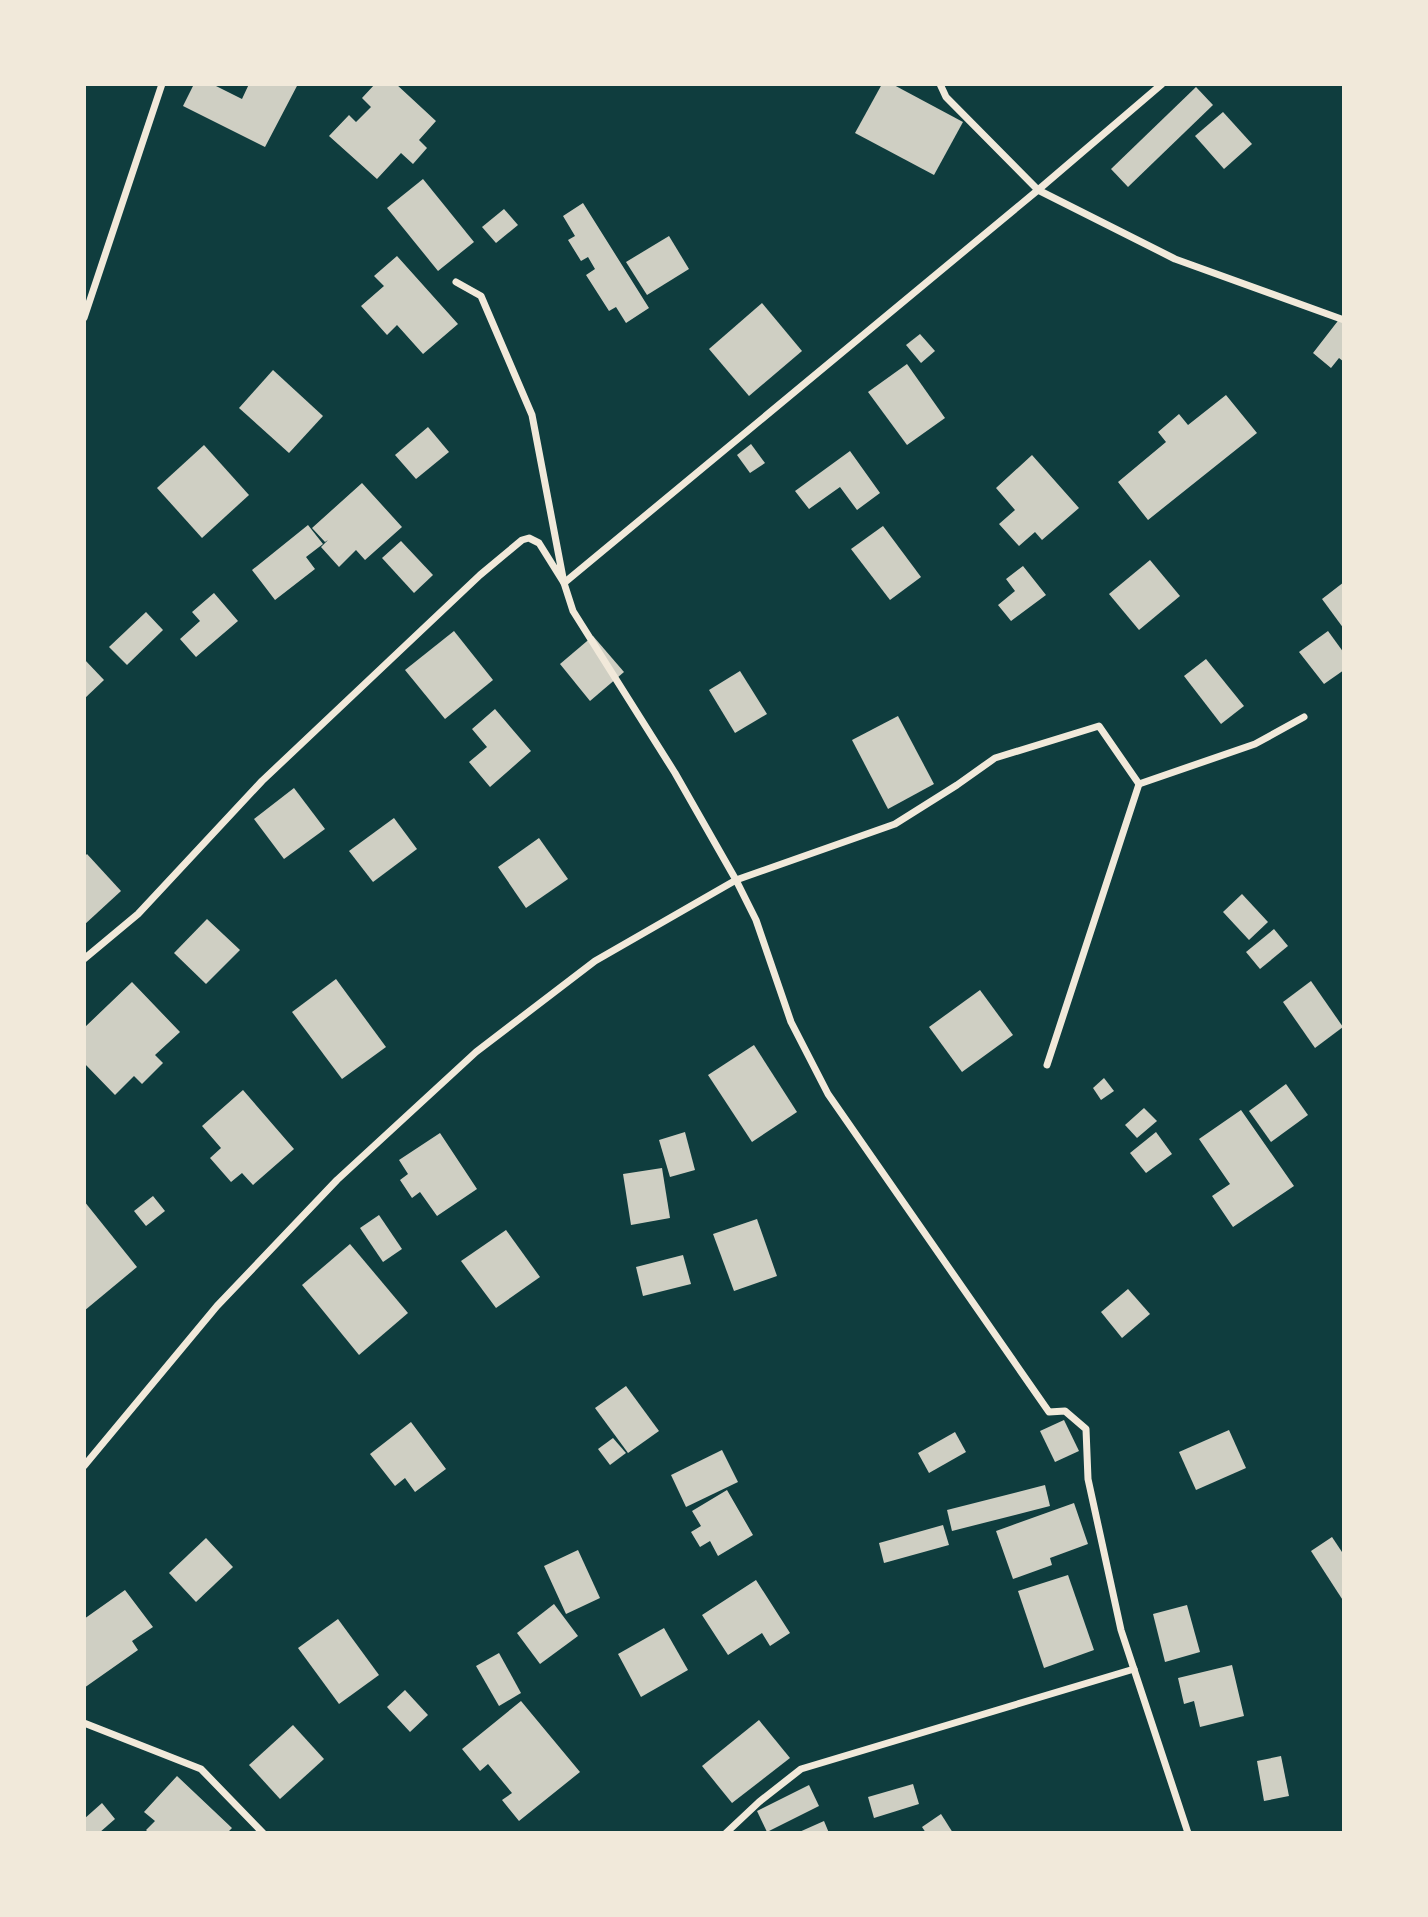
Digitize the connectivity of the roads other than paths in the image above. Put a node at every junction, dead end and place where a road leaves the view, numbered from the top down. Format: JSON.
{"nodes":[{"id":1,"x":162,"y":84,"type":"edge"},
{"id":2,"x":940,"y":84,"type":"edge"},
{"id":3,"x":1163,"y":84,"type":"edge"},
{"id":4,"x":1038,"y":190,"type":"junction"},
{"id":5,"x":456,"y":282,"type":"dead end"},
{"id":6,"x":84,"y":318,"type":"edge"},
{"id":7,"x":1344,"y":320,"type":"edge"},
{"id":8,"x":565,"y":583,"type":"junction"},
{"id":9,"x":1304,"y":717,"type":"dead end"},
{"id":10,"x":1139,"y":785,"type":"junction"},
{"id":11,"x":736,"y":880,"type":"junction"},
{"id":12,"x":84,"y":959,"type":"edge"},
{"id":13,"x":1047,"y":1065,"type":"dead end"},
{"id":14,"x":84,"y":1466,"type":"edge"},
{"id":15,"x":1134,"y":1669,"type":"junction"},
{"id":16,"x":84,"y":1723,"type":"edge"},
{"id":17,"x":263,"y":1833,"type":"edge"},
{"id":18,"x":726,"y":1833,"type":"edge"},
{"id":19,"x":1188,"y":1833,"type":"edge"}],
"edges":[{"from":1,"to":6,"type":"street"},
{"from":2,"to":4,"type":"street"},
{"from":3,"to":4,"type":"street"},
{"from":4,"to":7,"type":"street"},
{"from":4,"to":8,"type":"street"},
{"from":5,"to":8,"type":"street"},
{"from":8,"to":11,"type":"street"},
{"from":8,"to":12,"type":"street"},
{"from":9,"to":10,"type":"street"},
{"from":10,"to":11,"type":"street"},
{"from":10,"to":13,"type":"street"},
{"from":11,"to":14,"type":"street"},
{"from":11,"to":15,"type":"street"},
{"from":15,"to":18,"type":"street"},
{"from":15,"to":19,"type":"street"},
{"from":16,"to":17,"type":"street"}]}
